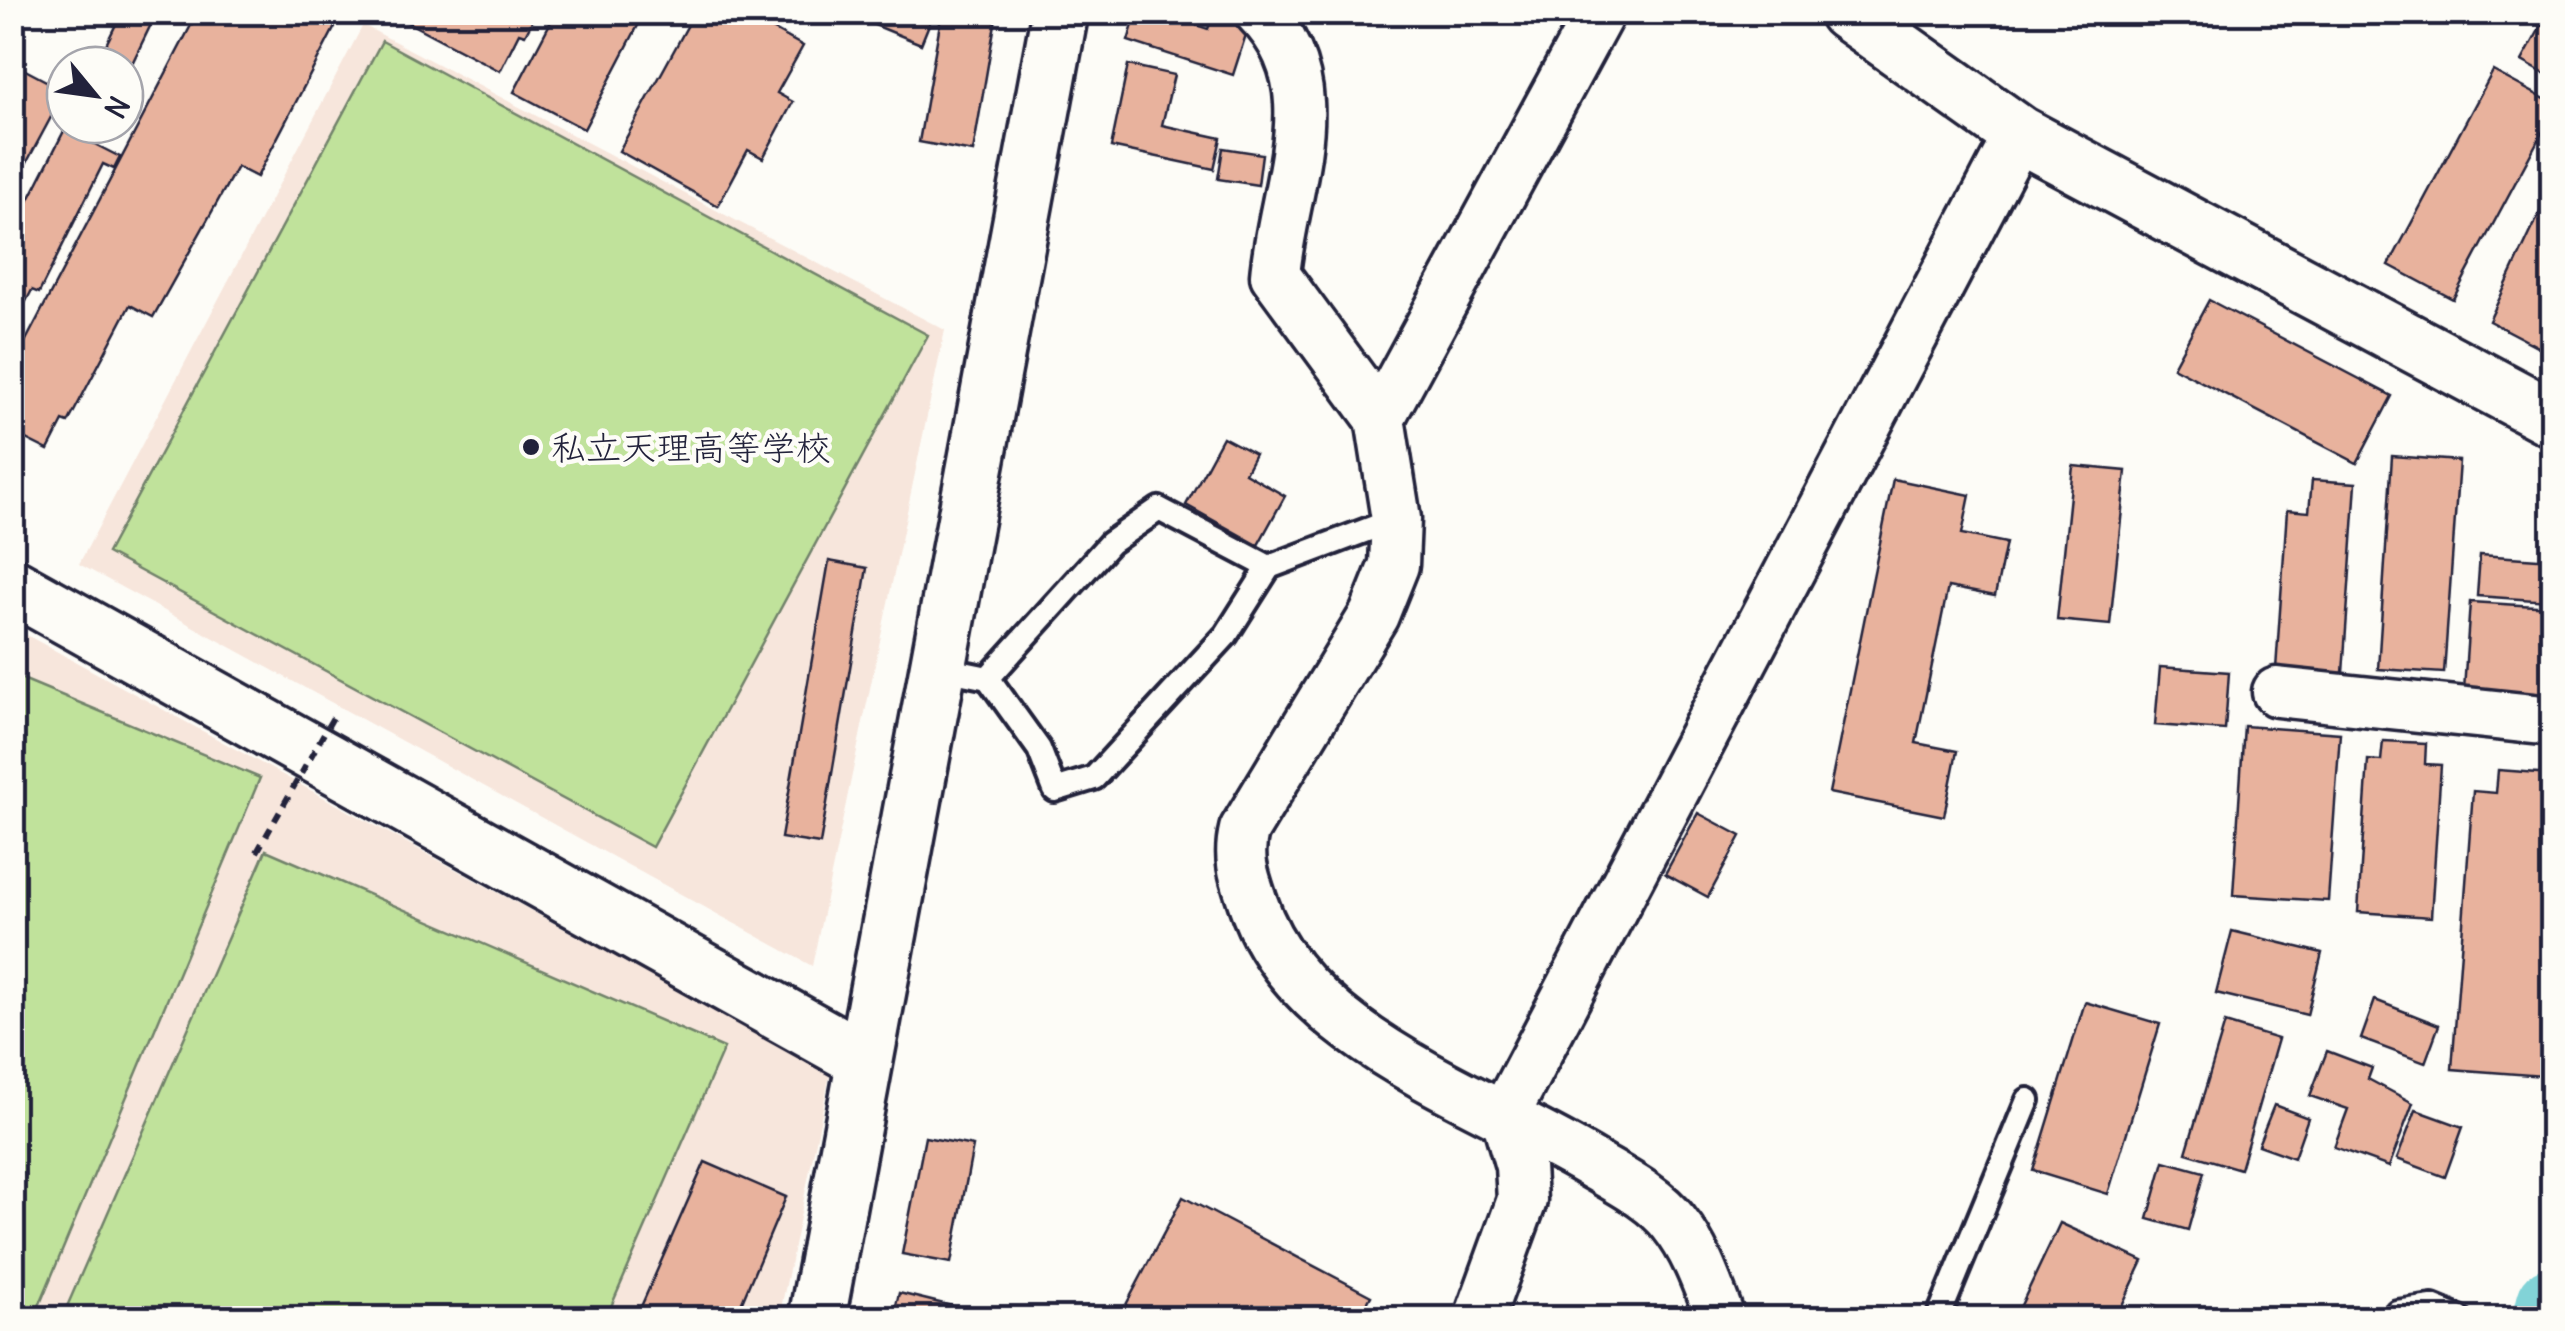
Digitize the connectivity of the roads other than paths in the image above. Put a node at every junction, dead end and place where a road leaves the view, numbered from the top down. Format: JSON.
{"nodes":[{"id":1,"x":1060,"y":12,"type":"edge"},
{"id":2,"x":1259,"y":12,"type":"edge"},
{"id":3,"x":1600,"y":12,"type":"edge"},
{"id":4,"x":1847,"y":12,"type":"edge"},
{"id":5,"x":2019,"y":134,"type":"junction"},
{"id":6,"x":1380,"y":418,"type":"junction"},
{"id":7,"x":2552,"y":418,"type":"edge"},
{"id":8,"x":1396,"y":519,"type":"junction"},
{"id":9,"x":1269,"y":567,"type":"junction"},
{"id":10,"x":12,"y":586,"type":"edge"},
{"id":11,"x":962,"y":673,"type":"junction"},
{"id":12,"x":2278,"y":692,"type":"dead end"},
{"id":13,"x":2552,"y":722,"type":"edge"},
{"id":14,"x":864,"y":1060,"type":"junction"},
{"id":15,"x":2028,"y":1100,"type":"dead end"},
{"id":16,"x":1505,"y":1114,"type":"junction"},
{"id":17,"x":817,"y":1318,"type":"edge"},
{"id":18,"x":1480,"y":1318,"type":"edge"},
{"id":19,"x":1720,"y":1318,"type":"edge"},
{"id":20,"x":1938,"y":1318,"type":"edge"},
{"id":21,"x":2394,"y":1318,"type":"edge"},
{"id":22,"x":2459,"y":1318,"type":"edge"}],
"edges":[{"from":1,"to":11,"type":"street"},
{"from":2,"to":6,"type":"street"},
{"from":3,"to":6,"type":"street"},
{"from":4,"to":5,"type":"street"},
{"from":5,"to":7,"type":"street"},
{"from":5,"to":16,"type":"street"},
{"from":6,"to":8,"type":"street"},
{"from":8,"to":9,"type":"lane"},
{"from":8,"to":16,"type":"street"},
{"from":9,"to":11,"type":"lane"},
{"from":9,"to":11,"type":"lane"},
{"from":10,"to":14,"type":"street"},
{"from":11,"to":14,"type":"street"},
{"from":12,"to":13,"type":"street"},
{"from":14,"to":17,"type":"street"},
{"from":15,"to":20,"type":"lane"},
{"from":16,"to":18,"type":"street"},
{"from":16,"to":19,"type":"street"},
{"from":21,"to":22,"type":"lane"}]}
